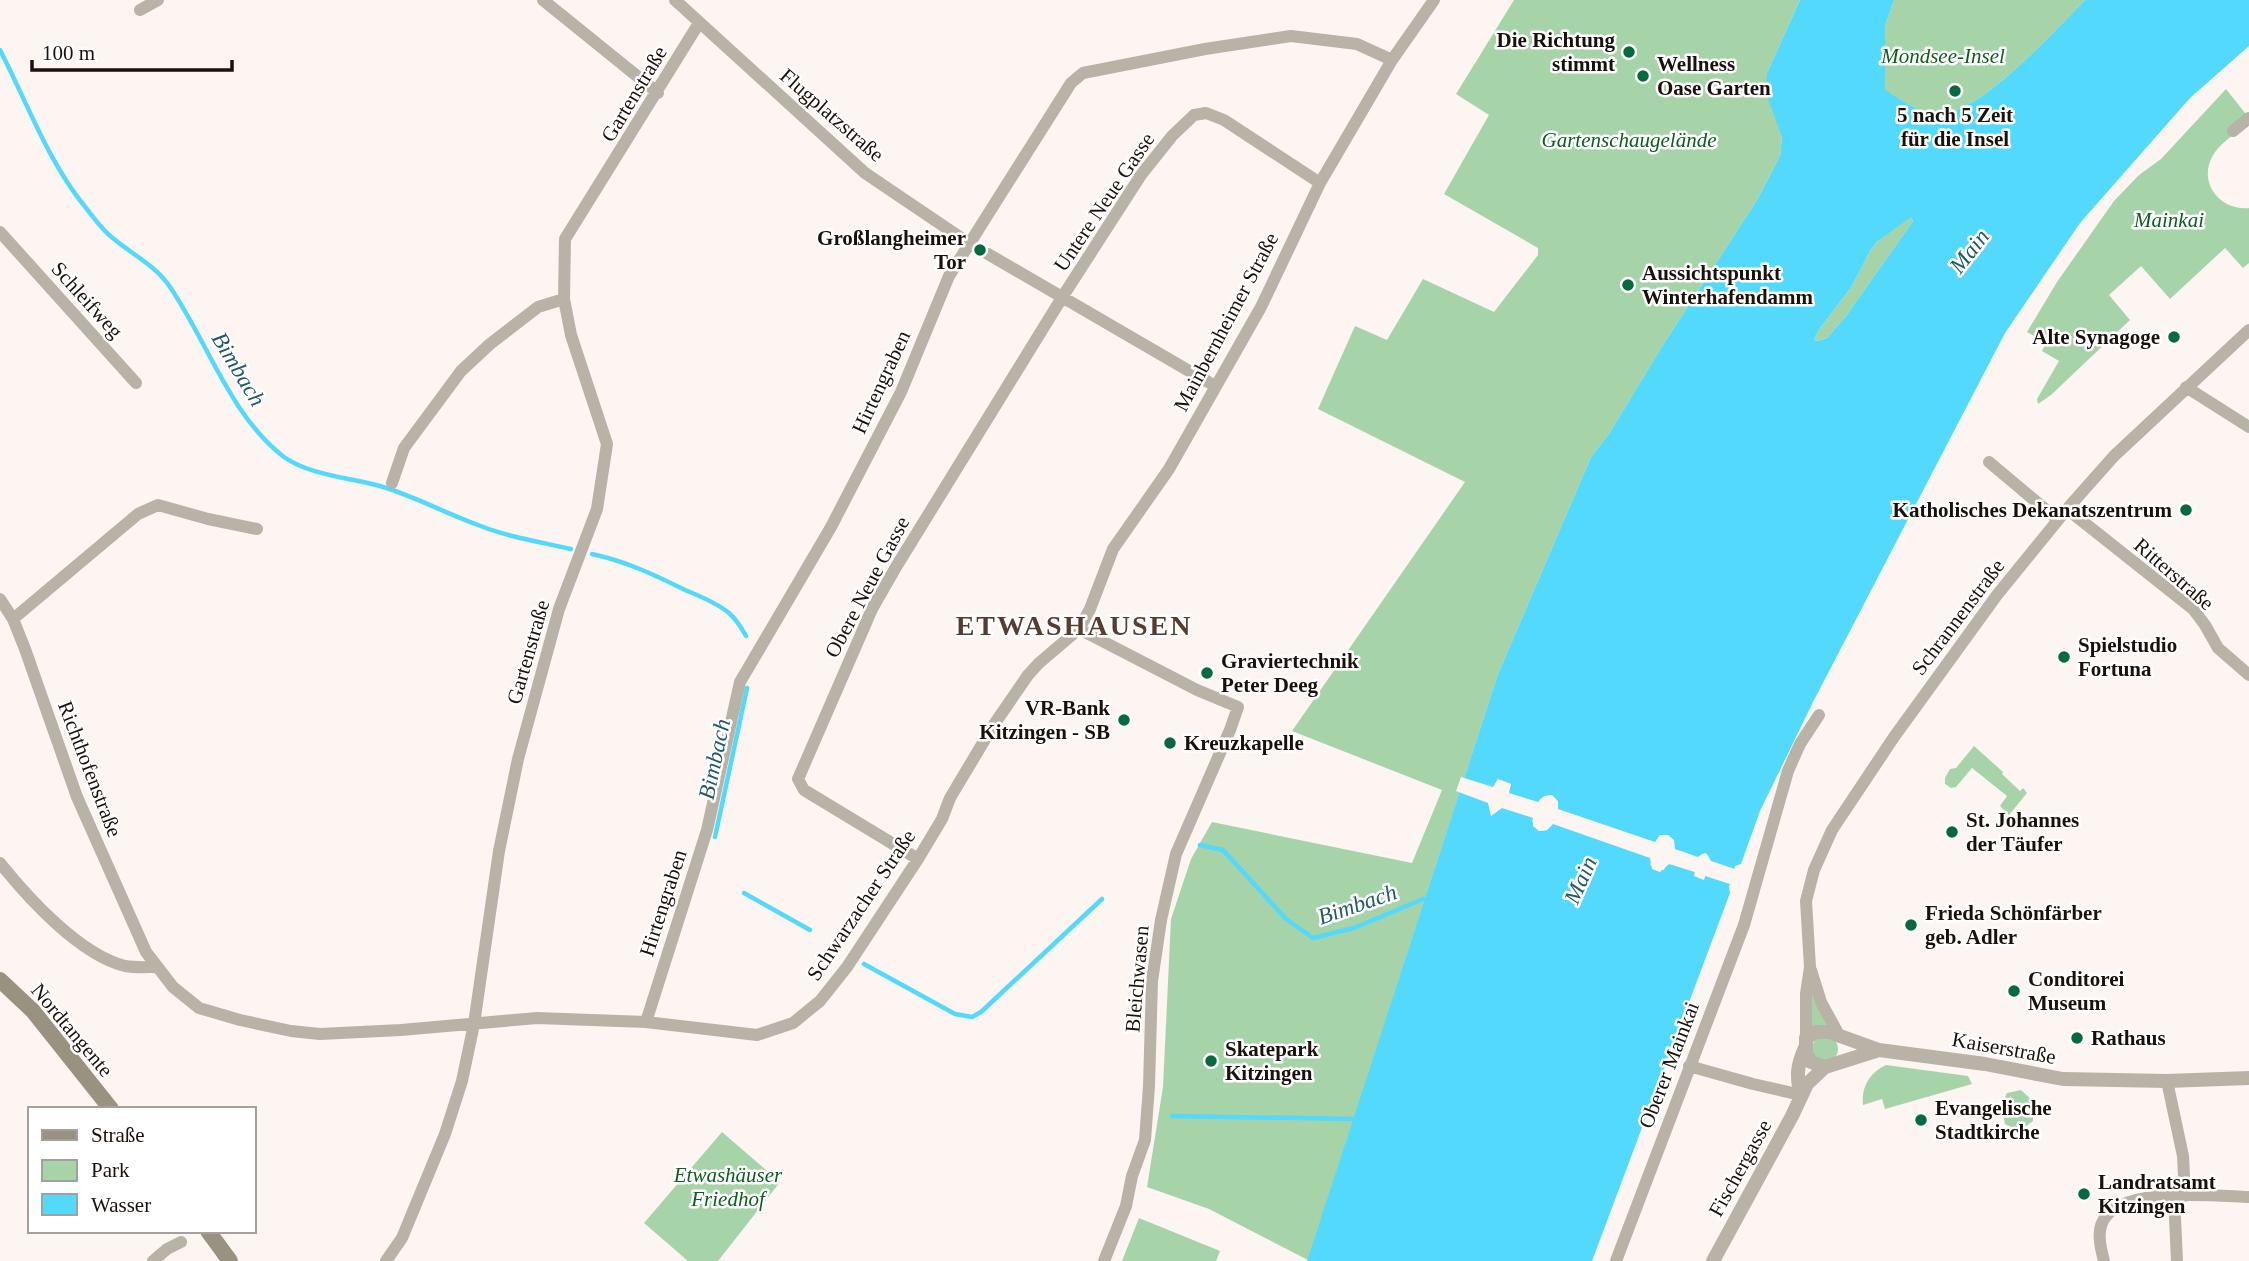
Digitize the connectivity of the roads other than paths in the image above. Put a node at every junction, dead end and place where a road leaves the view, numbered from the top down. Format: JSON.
{"nodes":[{"id":1,"x":158,"y":0,"type":"edge"},
{"id":2,"x":543,"y":0,"type":"edge"},
{"id":3,"x":675,"y":0,"type":"edge"},
{"id":4,"x":1434,"y":0,"type":"edge"},
{"id":5,"x":140,"y":10,"type":"dead end"},
{"id":6,"x":699,"y":23,"type":"junction"},
{"id":7,"x":1392,"y":60,"type":"junction"},
{"id":8,"x":658,"y":93,"type":"junction"},
{"id":9,"x":2249,"y":118,"type":"edge"},
{"id":10,"x":2233,"y":131,"type":"dead end"},
{"id":11,"x":1320,"y":183,"type":"junction"},
{"id":12,"x":0,"y":232,"type":"edge"},
{"id":13,"x":970,"y":244,"type":"junction"},
{"id":14,"x":5,"y":247,"type":"edge"},
{"id":15,"x":988,"y":254,"type":"dead end"},
{"id":16,"x":1063,"y":296,"type":"junction"},
{"id":17,"x":564,"y":299,"type":"junction"},
{"id":18,"x":2249,"y":330,"type":"edge"},
{"id":19,"x":136,"y":383,"type":"dead end"},
{"id":20,"x":1215,"y":386,"type":"junction"},
{"id":21,"x":2186,"y":387,"type":"junction"},
{"id":22,"x":2249,"y":427,"type":"edge"},
{"id":23,"x":1989,"y":462,"type":"dead end"},
{"id":24,"x":392,"y":483,"type":"dead end"},
{"id":25,"x":2067,"y":509,"type":"junction"},
{"id":26,"x":2057,"y":520,"type":"junction"},
{"id":27,"x":257,"y":529,"type":"dead end"},
{"id":28,"x":0,"y":599,"type":"edge"},
{"id":29,"x":13,"y":619,"type":"junction"},
{"id":30,"x":1079,"y":629,"type":"junction"},
{"id":31,"x":2249,"y":675,"type":"edge"},
{"id":32,"x":1819,"y":715,"type":"dead end"},
{"id":33,"x":918,"y":859,"type":"junction"},
{"id":34,"x":0,"y":863,"type":"edge"},
{"id":35,"x":146,"y":952,"type":"joint"},
{"id":36,"x":158,"y":967,"type":"junction"},
{"id":37,"x":1810,"y":967,"type":"junction"},
{"id":38,"x":0,"y":980,"type":"edge"},
{"id":39,"x":646,"y":1022,"type":"junction"},
{"id":40,"x":474,"y":1024,"type":"junction"},
{"id":41,"x":1840,"y":1037,"type":"junction"},
{"id":42,"x":1805,"y":1043,"type":"junction"},
{"id":43,"x":1879,"y":1050,"type":"junction"},
{"id":44,"x":1832,"y":1065,"type":"junction"},
{"id":45,"x":1689,"y":1066,"type":"junction"},
{"id":46,"x":2249,"y":1078,"type":"edge"},
{"id":47,"x":2167,"y":1081,"type":"junction"},
{"id":48,"x":1801,"y":1094,"type":"junction"},
{"id":49,"x":109,"y":1107,"type":"edge"},
{"id":50,"x":2180,"y":1196,"type":"junction"},
{"id":51,"x":2249,"y":1197,"type":"edge"},
{"id":52,"x":209,"y":1233,"type":"edge"},
{"id":53,"x":181,"y":1242,"type":"dead end"},
{"id":54,"x":153,"y":1261,"type":"edge"},
{"id":55,"x":230,"y":1261,"type":"edge"},
{"id":56,"x":386,"y":1261,"type":"edge"},
{"id":57,"x":1104,"y":1261,"type":"edge"},
{"id":58,"x":1616,"y":1261,"type":"edge"},
{"id":59,"x":1713,"y":1261,"type":"edge"},
{"id":60,"x":2104,"y":1261,"type":"edge"},
{"id":61,"x":2177,"y":1261,"type":"edge"}],
"edges":[{"from":1,"to":5,"type":"street"},
{"from":2,"to":8,"type":"street"},
{"from":3,"to":6,"type":"street","name":"Flugplatzstraße"},
{"from":4,"to":7,"type":"street","name":"Mainbernheimer Straße"},
{"from":6,"to":8,"type":"street","name":"Gartenstraße"},
{"from":6,"to":13,"type":"street","name":"Flugplatzstraße"},
{"from":7,"to":11,"type":"street","name":"Mainbernheimer Straße"},
{"from":7,"to":13,"type":"street","name":"Hirtengraben"},
{"from":8,"to":17,"type":"street","name":"Gartenstraße"},
{"from":9,"to":10,"type":"street"},
{"from":11,"to":16,"type":"street","name":"Untere Neue Gasse"},
{"from":11,"to":20,"type":"street","name":"Mainbernheimer Straße"},
{"from":12,"to":14,"type":"street","name":"Schleifweg"},
{"from":13,"to":39,"type":"street","name":"Hirtengraben"},
{"from":14,"to":19,"type":"street","name":"Schleifweg"},
{"from":15,"to":16,"type":"street"},
{"from":16,"to":20,"type":"street"},
{"from":16,"to":33,"type":"street","name":"Obere Neue Gasse"},
{"from":17,"to":24,"type":"street"},
{"from":17,"to":40,"type":"street","name":"Gartenstraße"},
{"from":18,"to":21,"type":"street","name":"Schrannenstraße"},
{"from":20,"to":30,"type":"street","name":"Mainbernheimer Straße"},
{"from":21,"to":22,"type":"street"},
{"from":21,"to":25,"type":"street","name":"Schrannenstraße"},
{"from":23,"to":26,"type":"street"},
{"from":25,"to":26,"type":"street","name":"Schrannenstraße"},
{"from":25,"to":31,"type":"street","name":"Ritterstraße"},
{"from":26,"to":37,"type":"street","name":"Schrannenstraße"},
{"from":27,"to":29,"type":"street"},
{"from":28,"to":29,"type":"street","name":"Richthofenstraße"},
{"from":29,"to":35,"type":"street","name":"Richthofenstraße"},
{"from":30,"to":33,"type":"street","name":"Schwarzacher Straße"},
{"from":30,"to":57,"type":"street","name":"Bleichwasen"},
{"from":32,"to":45,"type":"street","name":"Oberer Mainkai"},
{"from":33,"to":39,"type":"street","name":"Schwarzacher Straße"},
{"from":34,"to":36,"type":"street"},
{"from":35,"to":36,"type":"street","name":"Schwarzacher Straße"},
{"from":36,"to":40,"type":"street","name":"Schwarzacher Straße"},
{"from":37,"to":41,"type":"street"},
{"from":37,"to":42,"type":"street"},
{"from":38,"to":49,"type":"main road","name":"Nordtangente"},
{"from":39,"to":40,"type":"street","name":"Schwarzacher Straße"},
{"from":40,"to":56,"type":"street","name":"Gartenstraße"},
{"from":41,"to":42,"type":"street"},
{"from":41,"to":43,"type":"street","name":"Kaiserstraße"},
{"from":41,"to":44,"type":"street"},
{"from":42,"to":44,"type":"street"},
{"from":42,"to":48,"type":"street"},
{"from":43,"to":44,"type":"street"},
{"from":43,"to":47,"type":"street","name":"Kaiserstraße"},
{"from":44,"to":48,"type":"street"},
{"from":45,"to":48,"type":"street"},
{"from":45,"to":58,"type":"street","name":"Oberer Mainkai"},
{"from":46,"to":47,"type":"street","name":"Kaiserstraße"},
{"from":47,"to":50,"type":"street"},
{"from":48,"to":59,"type":"street","name":"Fischergasse"},
{"from":50,"to":51,"type":"street"},
{"from":50,"to":60,"type":"street"},
{"from":50,"to":61,"type":"street"},
{"from":52,"to":55,"type":"main road"},
{"from":53,"to":54,"type":"street"}]}
